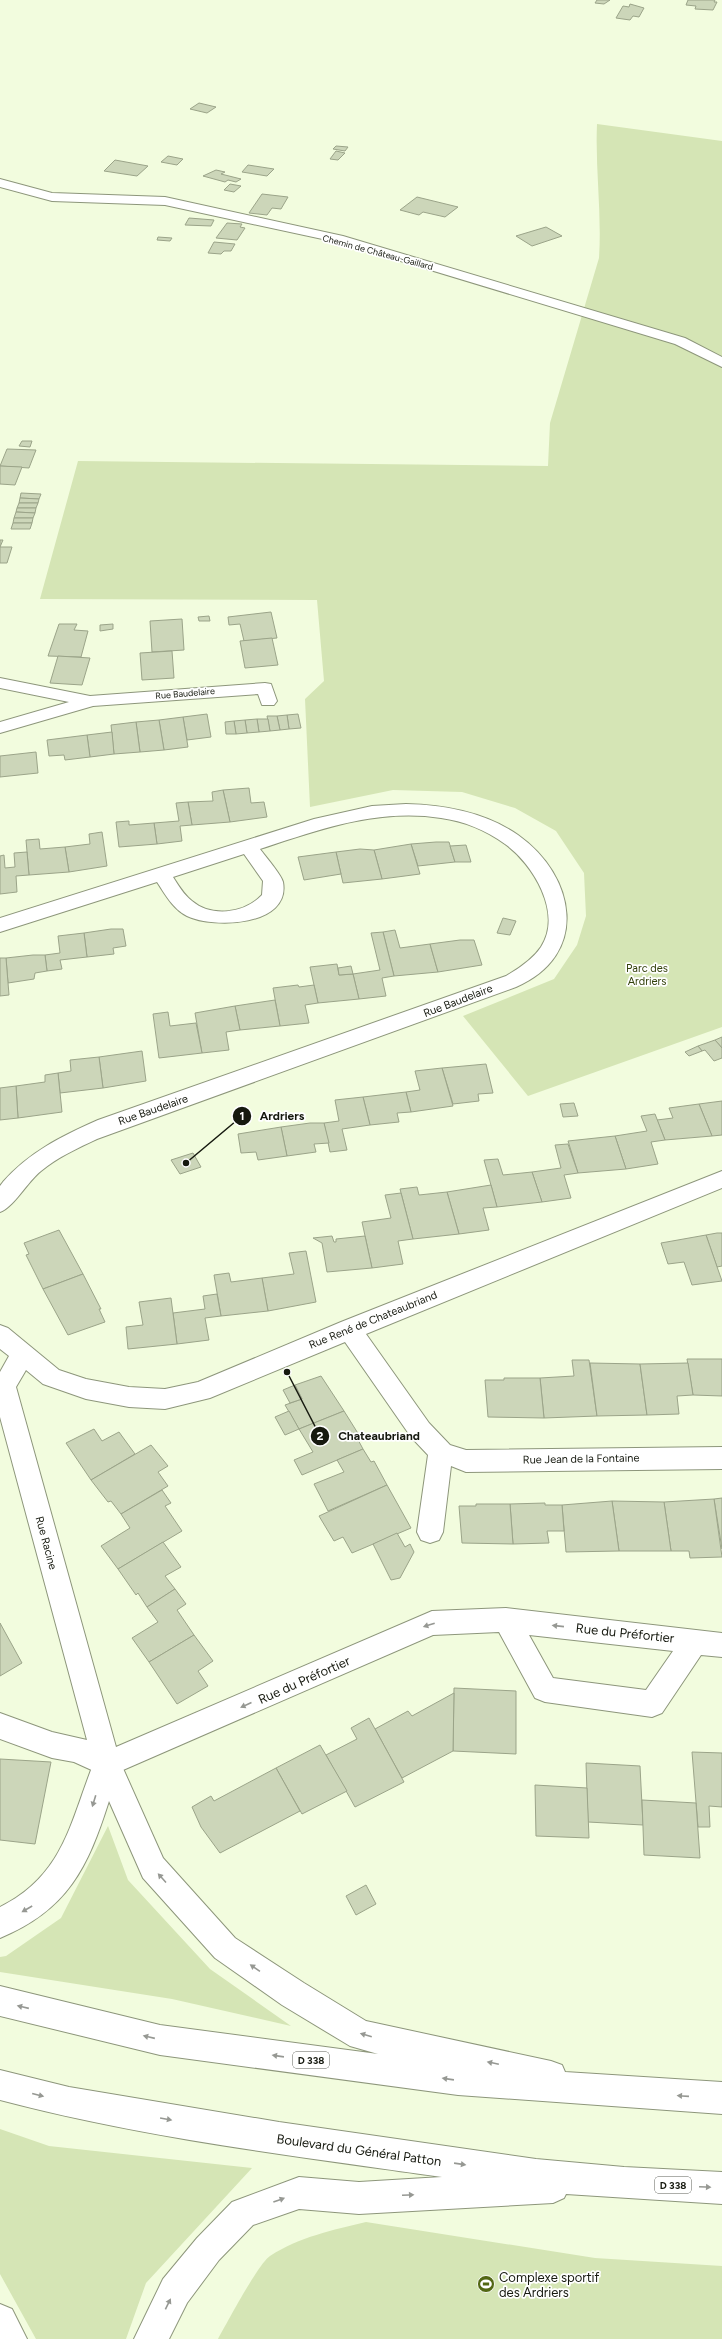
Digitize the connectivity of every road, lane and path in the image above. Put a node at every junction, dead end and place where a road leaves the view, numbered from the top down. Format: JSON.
{"nodes":[{"id":1,"x":0,"y":183,"type":"edge"},
{"id":2,"x":722,"y":363,"type":"edge"},
{"id":3,"x":0,"y":682,"type":"edge"},
{"id":4,"x":92,"y":701,"type":"junction"},
{"id":5,"x":268,"y":701,"type":"dead end"},
{"id":6,"x":0,"y":728,"type":"edge"},
{"id":7,"x":248,"y":846,"type":"junction"},
{"id":8,"x":161,"y":874,"type":"junction"},
{"id":9,"x":0,"y":925,"type":"edge"},
{"id":10,"x":722,"y":1179,"type":"edge"},
{"id":11,"x":0,"y":1204,"type":"edge"},
{"id":12,"x":349,"y":1329,"type":"junction"},
{"id":13,"x":0,"y":1335,"type":"edge"},
{"id":14,"x":24,"y":1353,"type":"junction"},
{"id":15,"x":441,"y":1452,"type":"junction"},
{"id":16,"x":722,"y":1458,"type":"edge"},
{"id":17,"x":430,"y":1532,"type":"dead end"},
{"id":18,"x":506,"y":1620,"type":"junction"},
{"id":19,"x":695,"y":1641,"type":"junction"},
{"id":20,"x":722,"y":1645,"type":"edge"},
{"id":21,"x":0,"y":1726,"type":"edge"},
{"id":22,"x":106,"y":1764,"type":"junction"},
{"id":23,"x":0,"y":1923,"type":"edge"},
{"id":24,"x":0,"y":2002,"type":"edge"},
{"id":25,"x":0,"y":2085,"type":"edge"},
{"id":26,"x":627,"y":2092,"type":"junction"},
{"id":27,"x":722,"y":2098,"type":"edge"},
{"id":28,"x":624,"y":2183,"type":"junction"},
{"id":29,"x":722,"y":2188,"type":"edge"},
{"id":30,"x":0,"y":2321,"type":"edge"},
{"id":31,"x":10,"y":2339,"type":"edge"},
{"id":32,"x":151,"y":2339,"type":"edge"}],
"edges":[{"from":1,"to":2,"type":"main road","name":"Chemin de Château-Gaillard"},
{"from":3,"to":4,"type":"main road","name":"Rue Baudelaire"},
{"from":4,"to":5,"type":"main road","name":"Rue Baudelaire"},
{"from":4,"to":6,"type":"main road","name":"Rue Baudelaire"},
{"from":7,"to":8,"type":"main road","name":"Rue Baudelaire"},
{"from":7,"to":8,"type":"main road"},
{"from":7,"to":11,"type":"main road","name":"Rue Baudelaire"},
{"from":8,"to":9,"type":"main road","name":"Rue Baudelaire"},
{"from":10,"to":12,"type":"main road","name":"Rue René de Chateaubriand"},
{"from":12,"to":14,"type":"main road","name":"Rue René de Chateaubriand"},
{"from":12,"to":15,"type":"main road","name":"Rue Jean de la Fontaine"},
{"from":13,"to":14,"type":"main road"},
{"from":14,"to":22,"type":"main road","name":"Rue Racine"},
{"from":15,"to":16,"type":"main road","name":"Rue Jean de la Fontaine"},
{"from":15,"to":17,"type":"main road"},
{"from":19,"to":18,"type":"main road","name":"Rue du Préfortier","one_way":true},
{"from":18,"to":19,"type":"main road","name":"Rue du Préfortier"},
{"from":18,"to":22,"type":"main road","name":"Rue du Préfortier","one_way":true},
{"from":19,"to":20,"type":"main road","name":"Rue du Préfortier"},
{"from":21,"to":22,"type":"main road"},
{"from":22,"to":23,"type":"main road","one_way":true},
{"from":26,"to":22,"type":"main road","name":"Rue Racine","one_way":true},
{"from":26,"to":24,"type":"main road","number":"D 338","one_way":true},
{"from":25,"to":28,"type":"main road","name":"Boulevard du Général Patton","number":"D 338","one_way":true},
{"from":27,"to":26,"type":"main road","number":"D 338","one_way":true},
{"from":28,"to":29,"type":"main road","name":"Boulevard du Général Patton","number":"D 338","one_way":true},
{"from":32,"to":28,"type":"main road","number":"D 338","one_way":true},
{"from":30,"to":31,"type":"main road"}]}
